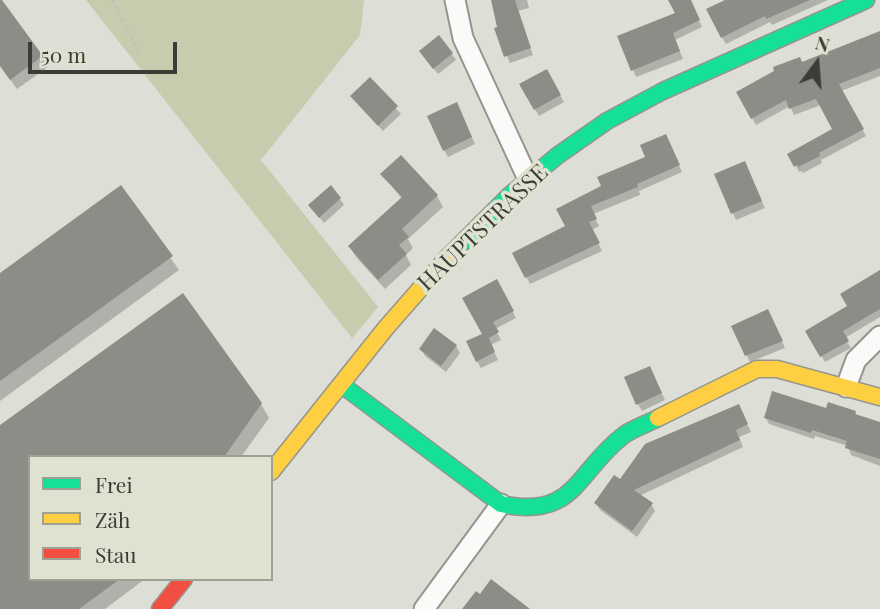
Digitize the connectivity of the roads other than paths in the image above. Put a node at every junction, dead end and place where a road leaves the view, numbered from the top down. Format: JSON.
{"nodes":[{"id":1,"x":455,"y":0,"type":"edge"},
{"id":2,"x":866,"y":0,"type":"edge"},
{"id":3,"x":528,"y":179,"type":"junction"},
{"id":4,"x":880,"y":336,"type":"edge"},
{"id":5,"x":342,"y":385,"type":"junction"},
{"id":6,"x":846,"y":387,"type":"junction"},
{"id":7,"x":880,"y":397,"type":"edge"},
{"id":8,"x":273,"y":470,"type":"edge"},
{"id":9,"x":501,"y":504,"type":"junction"},
{"id":10,"x":182,"y":581,"type":"edge"},
{"id":11,"x":160,"y":609,"type":"edge"},
{"id":12,"x":424,"y":609,"type":"edge"}],
"edges":[{"from":1,"to":3,"type":"street"},
{"from":2,"to":3,"type":"street","name":"HAUPTSTRASSE"},
{"from":3,"to":5,"type":"street","name":"HAUPTSTRASSE"},
{"from":4,"to":6,"type":"street"},
{"from":5,"to":8,"type":"street","name":"HAUPTSTRASSE"},
{"from":5,"to":9,"type":"street"},
{"from":6,"to":7,"type":"street"},
{"from":6,"to":9,"type":"street"},
{"from":9,"to":12,"type":"street"},
{"from":10,"to":11,"type":"street"}]}
